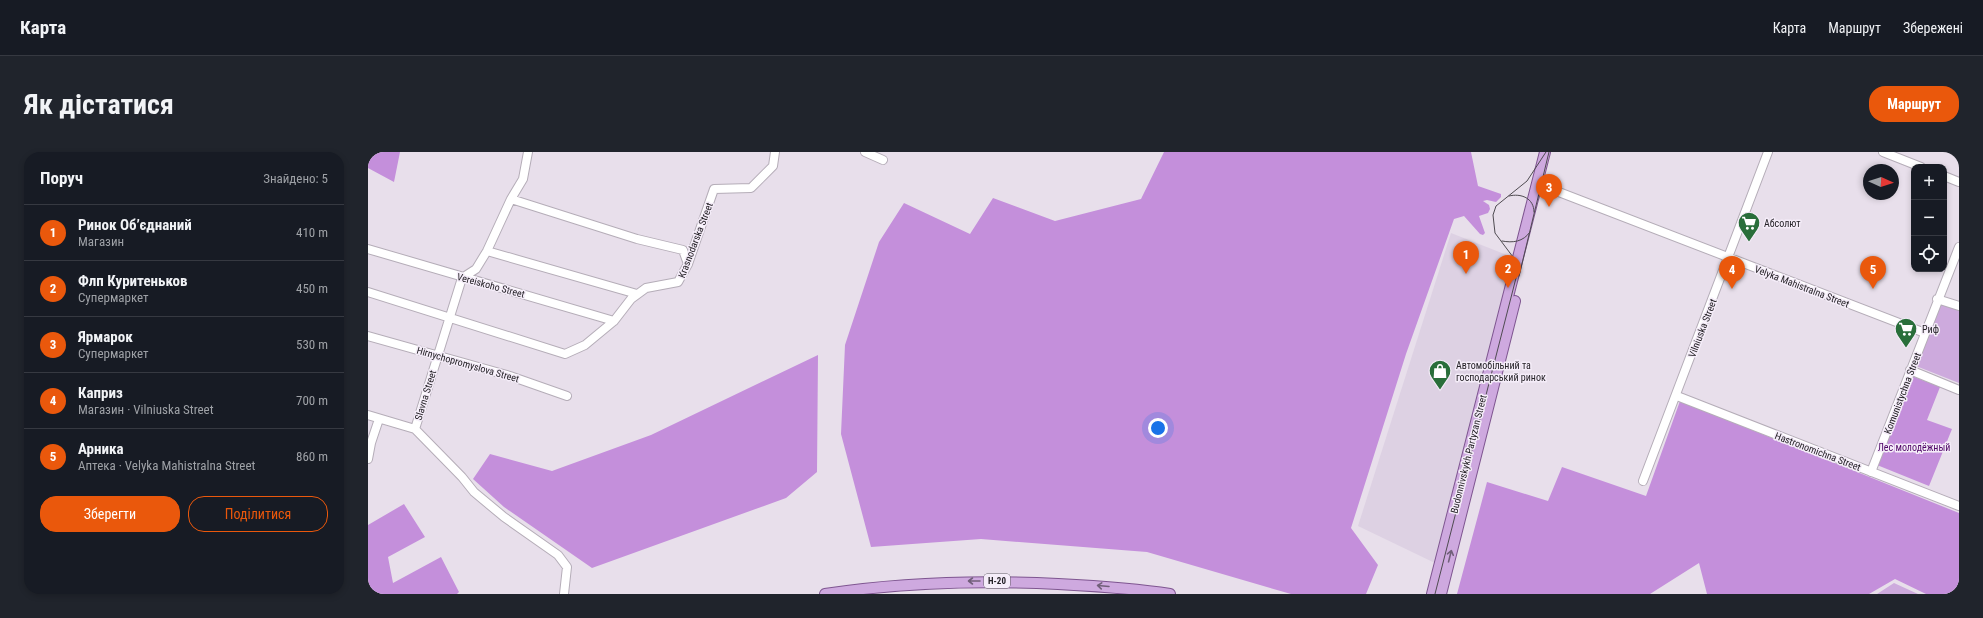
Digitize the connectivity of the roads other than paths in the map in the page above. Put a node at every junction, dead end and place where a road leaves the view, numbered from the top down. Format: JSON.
{"nodes":[{"id":1,"x":528,"y":152,"type":"edge"},
{"id":2,"x":775,"y":152,"type":"edge"},
{"id":3,"x":865,"y":152,"type":"edge"},
{"id":4,"x":1546,"y":152,"type":"edge"},
{"id":5,"x":1552,"y":152,"type":"edge"},
{"id":6,"x":1768,"y":152,"type":"edge"},
{"id":7,"x":1883,"y":152,"type":"edge"},
{"id":8,"x":883,"y":160,"type":"dead end"},
{"id":9,"x":1913,"y":164,"type":"edge"},
{"id":10,"x":1947,"y":177,"type":"edge"},
{"id":11,"x":1959,"y":182,"type":"edge"},
{"id":12,"x":1541,"y":185,"type":"junction"},
{"id":13,"x":512,"y":199,"type":"junction"},
{"id":14,"x":1959,"y":247,"type":"edge"},
{"id":15,"x":368,"y":249,"type":"edge"},
{"id":16,"x":487,"y":250,"type":"junction"},
{"id":17,"x":1729,"y":258,"type":"junction"},
{"id":18,"x":688,"y":264,"type":"junction"},
{"id":19,"x":462,"y":278,"type":"junction"},
{"id":20,"x":368,"y":292,"type":"edge"},
{"id":21,"x":637,"y":294,"type":"junction"},
{"id":22,"x":1937,"y":299,"type":"junction"},
{"id":23,"x":1959,"y":306,"type":"edge"},
{"id":24,"x":449,"y":318,"type":"junction"},
{"id":25,"x":614,"y":321,"type":"junction"},
{"id":26,"x":1925,"y":333,"type":"junction"},
{"id":27,"x":368,"y":336,"type":"edge"},
{"id":28,"x":438,"y":355,"type":"junction"},
{"id":29,"x":1910,"y":370,"type":"junction"},
{"id":30,"x":1959,"y":390,"type":"edge"},
{"id":31,"x":567,"y":396,"type":"dead end"},
{"id":32,"x":1677,"y":396,"type":"junction"},
{"id":33,"x":368,"y":416,"type":"edge"},
{"id":34,"x":379,"y":418,"type":"junction"},
{"id":35,"x":415,"y":429,"type":"junction"},
{"id":36,"x":368,"y":459,"type":"edge"},
{"id":37,"x":1871,"y":472,"type":"junction"},
{"id":38,"x":1643,"y":482,"type":"dead end"},
{"id":39,"x":1959,"y":506,"type":"edge"},
{"id":40,"x":564,"y":594,"type":"edge"},
{"id":41,"x":825,"y":594,"type":"edge"},
{"id":42,"x":1170,"y":594,"type":"edge"},
{"id":43,"x":1432,"y":594,"type":"edge"},
{"id":44,"x":1441,"y":594,"type":"edge"}],
"edges":[{"from":1,"to":13,"type":"street"},
{"from":2,"to":18,"type":"street","name":"Krasnodarska Street"},
{"from":3,"to":8,"type":"street"},
{"from":4,"to":12,"type":"main road","name":"Budonnivskykh Partyzan Street"},
{"from":5,"to":12,"type":"main road","name":"Budonnivskykh Partyzan Street"},
{"from":6,"to":17,"type":"street","name":"Vilniuska Street"},
{"from":7,"to":9,"type":"street"},
{"from":10,"to":11,"type":"street"},
{"from":12,"to":17,"type":"street","name":"Velyka Mahistralna Street"},
{"from":12,"to":43,"type":"main road","name":"Budonnivskykh Partyzan Street"},
{"from":44,"to":12,"type":"main road","name":"Budonnivskykh Partyzan Street","one_way":true},
{"from":13,"to":16,"type":"street"},
{"from":13,"to":18,"type":"street"},
{"from":14,"to":22,"type":"street","name":"Komunistychna Street"},
{"from":15,"to":19,"type":"street","name":"Vereiskoho Street"},
{"from":16,"to":19,"type":"street"},
{"from":16,"to":21,"type":"street"},
{"from":17,"to":26,"type":"street","name":"Velyka Mahistralna Street"},
{"from":17,"to":32,"type":"street","name":"Vilniuska Street"},
{"from":18,"to":21,"type":"street","name":"Krasnodarska Street"},
{"from":19,"to":24,"type":"street","name":"Slavna Street"},
{"from":19,"to":25,"type":"street","name":"Vereiskoho Street"},
{"from":20,"to":24,"type":"street"},
{"from":21,"to":25,"type":"street","name":"Krasnodarska Street"},
{"from":22,"to":23,"type":"street"},
{"from":22,"to":26,"type":"street","name":"Komunistychna Street"},
{"from":24,"to":25,"type":"street","name":"Krasnodarska Street"},
{"from":24,"to":28,"type":"street","name":"Slavna Street"},
{"from":26,"to":29,"type":"street","name":"Komunistychna Street"},
{"from":27,"to":28,"type":"street","name":"Hirnychopromyslova Street"},
{"from":28,"to":31,"type":"street","name":"Hirnychopromyslova Street"},
{"from":28,"to":35,"type":"street","name":"Slavna Street"},
{"from":29,"to":30,"type":"street"},
{"from":29,"to":37,"type":"street","name":"Komunistychna Street"},
{"from":32,"to":37,"type":"street","name":"Hastronomichna Street"},
{"from":32,"to":38,"type":"street","name":"Vilniuska Street"},
{"from":33,"to":34,"type":"street"},
{"from":34,"to":35,"type":"street"},
{"from":34,"to":36,"type":"street"},
{"from":35,"to":40,"type":"street","name":"Slavna Street"},
{"from":37,"to":39,"type":"street","name":"Hastronomichna Street"},
{"from":42,"to":41,"type":"main road","number":"Н-20","one_way":true}]}
